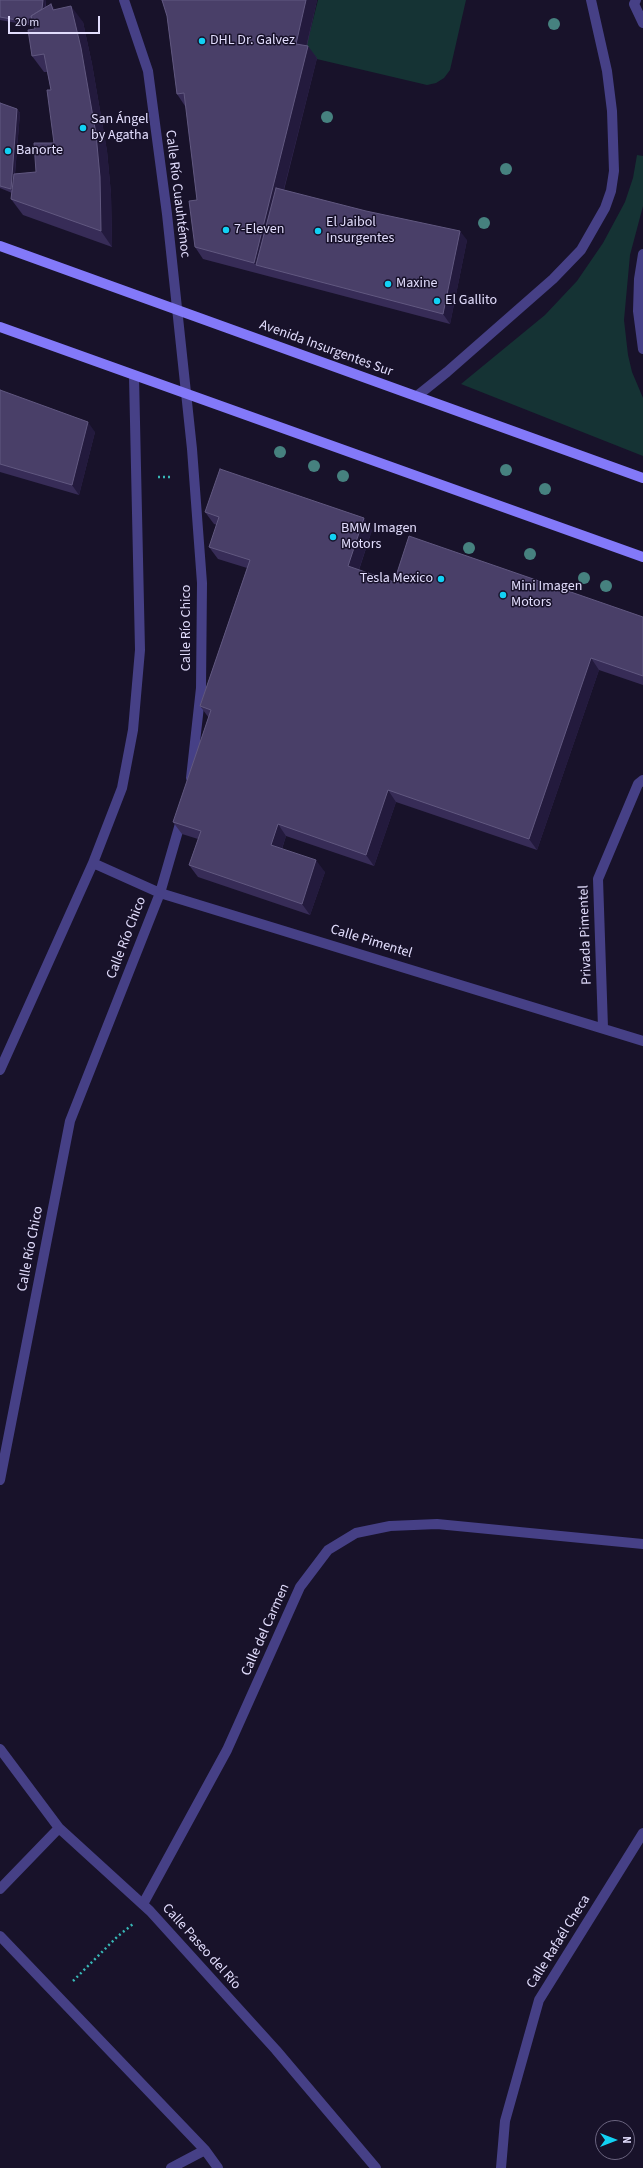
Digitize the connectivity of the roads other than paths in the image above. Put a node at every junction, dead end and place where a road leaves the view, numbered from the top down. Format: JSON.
{"nodes":[{"id":1,"x":124,"y":0,"type":"edge"},
{"id":2,"x":591,"y":0,"type":"edge"},
{"id":3,"x":634,"y":1,"type":"edge"},
{"id":4,"x":643,"y":23,"type":"edge"},
{"id":5,"x":0,"y":246,"type":"edge"},
{"id":6,"x":643,"y":254,"type":"edge"},
{"id":7,"x":177,"y":310,"type":"junction"},
{"id":8,"x":0,"y":327,"type":"edge"},
{"id":9,"x":643,"y":349,"type":"edge"},
{"id":10,"x":134,"y":376,"type":"junction"},
{"id":11,"x":186,"y":395,"type":"junction"},
{"id":12,"x":417,"y":396,"type":"junction"},
{"id":13,"x":643,"y":478,"type":"edge"},
{"id":14,"x":643,"y":558,"type":"edge"},
{"id":15,"x":643,"y":780,"type":"edge"},
{"id":16,"x":190,"y":790,"type":"edge"},
{"id":17,"x":186,"y":805,"type":"edge"},
{"id":18,"x":94,"y":863,"type":"junction"},
{"id":19,"x":160,"y":893,"type":"junction"},
{"id":20,"x":603,"y":1028,"type":"junction"},
{"id":21,"x":643,"y":1041,"type":"edge"},
{"id":22,"x":0,"y":1070,"type":"edge"},
{"id":23,"x":0,"y":1480,"type":"edge"},
{"id":24,"x":643,"y":1544,"type":"edge"},
{"id":25,"x":0,"y":1749,"type":"edge"},
{"id":26,"x":59,"y":1828,"type":"junction"},
{"id":27,"x":643,"y":1833,"type":"edge"},
{"id":28,"x":0,"y":1889,"type":"edge"},
{"id":29,"x":142,"y":1904,"type":"junction"},
{"id":30,"x":0,"y":1936,"type":"edge"},
{"id":31,"x":205,"y":2150,"type":"junction"},
{"id":32,"x":171,"y":2168,"type":"edge"},
{"id":33,"x":218,"y":2168,"type":"edge"},
{"id":34,"x":376,"y":2168,"type":"edge"},
{"id":35,"x":501,"y":2168,"type":"edge"}],
"edges":[{"from":1,"to":7,"type":"street","name":"Calle Río Cuauhtémoc"},
{"from":2,"to":12,"type":"street"},
{"from":3,"to":4,"type":"street"},
{"from":5,"to":7,"type":"main road","name":"Avenida Insurgentes Sur"},
{"from":6,"to":9,"type":"street"},
{"from":7,"to":11,"type":"street","name":"Calle Río Cuauhtémoc"},
{"from":7,"to":12,"type":"main road","name":"Avenida Insurgentes Sur"},
{"from":8,"to":10,"type":"main road"},
{"from":10,"to":11,"type":"main road"},
{"from":10,"to":18,"type":"street"},
{"from":11,"to":14,"type":"main road"},
{"from":11,"to":16,"type":"street","name":"Calle Río Chico"},
{"from":12,"to":13,"type":"main road","name":"Avenida Insurgentes Sur"},
{"from":15,"to":20,"type":"street","name":"Privada Pimentel"},
{"from":17,"to":19,"type":"street","name":"Calle Río Chico"},
{"from":18,"to":19,"type":"street","name":"Calle Pimentel"},
{"from":18,"to":22,"type":"street"},
{"from":19,"to":20,"type":"street","name":"Calle Pimentel"},
{"from":19,"to":23,"type":"street","name":"Calle Río Chico"},
{"from":20,"to":21,"type":"street","name":"Calle Pimentel"},
{"from":24,"to":29,"type":"street","name":"Calle del Carmen"},
{"from":25,"to":26,"type":"street","name":"Calle Paseo del Río"},
{"from":26,"to":28,"type":"street"},
{"from":26,"to":29,"type":"street","name":"Calle Paseo del Río"},
{"from":27,"to":35,"type":"street","name":"Calle Rafaél Checa"},
{"from":29,"to":34,"type":"street","name":"Calle Paseo del Río"},
{"from":30,"to":31,"type":"street"},
{"from":31,"to":32,"type":"street"},
{"from":31,"to":33,"type":"street"}]}
